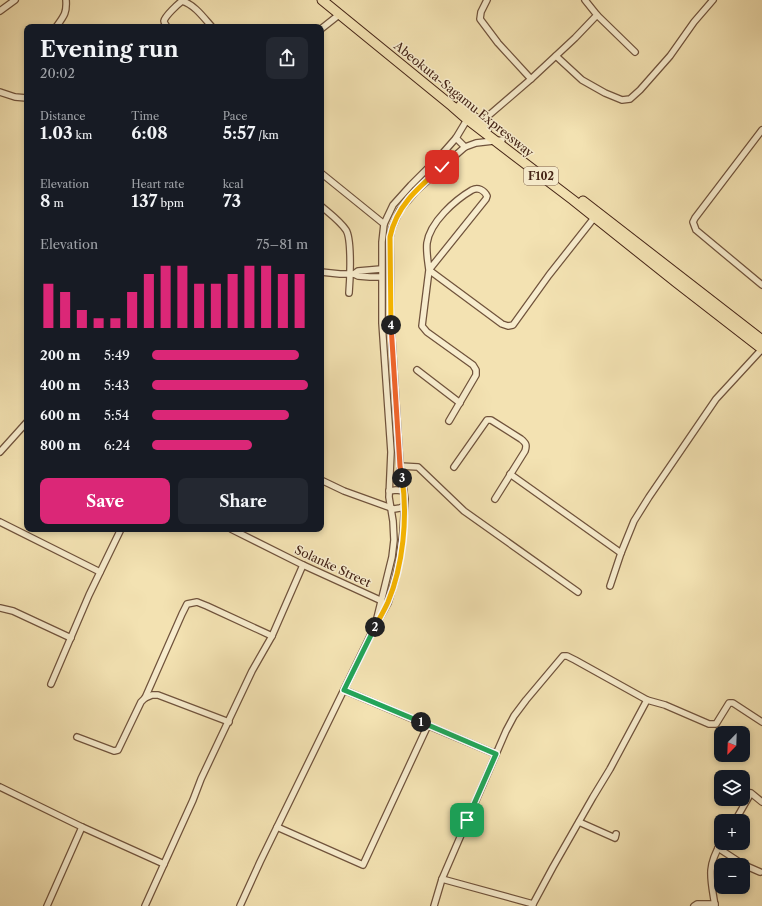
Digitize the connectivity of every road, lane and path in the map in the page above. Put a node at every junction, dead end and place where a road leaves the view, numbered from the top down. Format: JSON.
{"nodes":[{"id":1,"x":15,"y":0,"type":"edge"},
{"id":2,"x":66,"y":0,"type":"edge"},
{"id":3,"x":322,"y":0,"type":"edge"},
{"id":4,"x":330,"y":0,"type":"edge"},
{"id":5,"x":487,"y":0,"type":"edge"},
{"id":6,"x":585,"y":0,"type":"edge"},
{"id":7,"x":714,"y":0,"type":"edge"},
{"id":8,"x":0,"y":11,"type":"edge"},
{"id":9,"x":340,"y":14,"type":"junction"},
{"id":10,"x":596,"y":15,"type":"junction"},
{"id":11,"x":58,"y":24,"type":"edge"},
{"id":12,"x":165,"y":24,"type":"edge"},
{"id":13,"x":209,"y":24,"type":"edge"},
{"id":14,"x":324,"y":27,"type":"edge"},
{"id":15,"x":635,"y":52,"type":"dead end"},
{"id":16,"x":556,"y":56,"type":"junction"},
{"id":17,"x":531,"y":79,"type":"junction"},
{"id":18,"x":0,"y":92,"type":"edge"},
{"id":19,"x":24,"y":96,"type":"edge"},
{"id":20,"x":469,"y":117,"type":"junction"},
{"id":21,"x":484,"y":126,"type":"junction"},
{"id":22,"x":762,"y":130,"type":"edge"},
{"id":23,"x":456,"y":138,"type":"junction"},
{"id":24,"x":498,"y":140,"type":"junction"},
{"id":25,"x":465,"y":147,"type":"junction"},
{"id":26,"x":442,"y":154,"type":"junction"},
{"id":27,"x":449,"y":161,"type":"junction"},
{"id":28,"x":324,"y":176,"type":"edge"},
{"id":29,"x":324,"y":209,"type":"edge"},
{"id":30,"x":594,"y":218,"type":"junction"},
{"id":31,"x":384,"y":224,"type":"junction"},
{"id":32,"x":381,"y":269,"type":"junction"},
{"id":33,"x":429,"y":270,"type":"junction"},
{"id":34,"x":324,"y":272,"type":"edge"},
{"id":35,"x":352,"y":274,"type":"junction"},
{"id":36,"x":381,"y":277,"type":"junction"},
{"id":37,"x":762,"y":285,"type":"edge"},
{"id":38,"x":349,"y":293,"type":"dead end"},
{"id":39,"x":762,"y":340,"type":"edge"},
{"id":40,"x":762,"y":349,"type":"edge"},
{"id":41,"x":417,"y":370,"type":"dead end"},
{"id":42,"x":460,"y":403,"type":"junction"},
{"id":43,"x":449,"y":421,"type":"dead end"},
{"id":44,"x":24,"y":427,"type":"edge"},
{"id":45,"x":0,"y":452,"type":"edge"},
{"id":46,"x":400,"y":466,"type":"junction"},
{"id":47,"x":454,"y":467,"type":"dead end"},
{"id":48,"x":510,"y":474,"type":"junction"},
{"id":49,"x":324,"y":481,"type":"edge"},
{"id":50,"x":389,"y":491,"type":"junction"},
{"id":51,"x":404,"y":491,"type":"junction"},
{"id":52,"x":495,"y":499,"type":"dead end"},
{"id":53,"x":390,"y":506,"type":"junction"},
{"id":54,"x":404,"y":506,"type":"junction"},
{"id":55,"x":0,"y":522,"type":"edge"},
{"id":56,"x":120,"y":532,"type":"edge"},
{"id":57,"x":238,"y":532,"type":"edge"},
{"id":58,"x":621,"y":553,"type":"junction"},
{"id":59,"x":303,"y":565,"type":"junction"},
{"id":60,"x":100,"y":572,"type":"junction"},
{"id":61,"x":610,"y":586,"type":"dead end"},
{"id":62,"x":578,"y":592,"type":"dead end"},
{"id":63,"x":382,"y":601,"type":"junction"},
{"id":64,"x":0,"y":608,"type":"edge"},
{"id":65,"x":374,"y":628,"type":"junction"},
{"id":66,"x":272,"y":636,"type":"junction"},
{"id":67,"x":71,"y":638,"type":"junction"},
{"id":68,"x":51,"y":684,"type":"dead end"},
{"id":69,"x":344,"y":690,"type":"junction"},
{"id":70,"x":145,"y":698,"type":"junction"},
{"id":71,"x":647,"y":700,"type":"junction"},
{"id":72,"x":229,"y":722,"type":"junction"},
{"id":73,"x":762,"y":722,"type":"edge"},
{"id":74,"x":428,"y":725,"type":"junction"},
{"id":75,"x":77,"y":737,"type":"dead end"},
{"id":76,"x":496,"y":754,"type":"junction"},
{"id":77,"x":0,"y":787,"type":"edge"},
{"id":78,"x":762,"y":802,"type":"edge"},
{"id":79,"x":739,"y":814,"type":"edge"},
{"id":80,"x":579,"y":822,"type":"junction"},
{"id":81,"x":82,"y":827,"type":"junction"},
{"id":82,"x":277,"y":827,"type":"junction"},
{"id":83,"x":616,"y":834,"type":"dead end"},
{"id":84,"x":718,"y":850,"type":"edge"},
{"id":85,"x":726,"y":850,"type":"edge"},
{"id":86,"x":164,"y":864,"type":"junction"},
{"id":87,"x":760,"y":872,"type":"dead end"},
{"id":88,"x":442,"y":879,"type":"junction"},
{"id":89,"x":243,"y":905,"type":"edge"},
{"id":90,"x":533,"y":905,"type":"edge"},
{"id":91,"x":715,"y":905,"type":"edge"},
{"id":92,"x":47,"y":906,"type":"edge"},
{"id":93,"x":145,"y":906,"type":"edge"},
{"id":94,"x":434,"y":906,"type":"edge"},
{"id":95,"x":694,"y":906,"type":"edge"}],
"edges":[{"from":1,"to":8,"type":"street"},
{"from":2,"to":11,"type":"street"},
{"from":3,"to":9,"type":"highway","name":"Abeokuta-Sagamu Expressway","number":"F102"},
{"from":4,"to":20,"type":"highway","name":"Abeokuta-Sagamu Expressway","number":"F102"},
{"from":5,"to":17,"type":"street"},
{"from":6,"to":10,"type":"street"},
{"from":7,"to":16,"type":"street"},
{"from":9,"to":14,"type":"street"},
{"from":9,"to":20,"type":"highway","name":"Abeokuta-Sagamu Expressway","number":"F102"},
{"from":10,"to":15,"type":"street"},
{"from":10,"to":16,"type":"street"},
{"from":12,"to":13,"type":"street"},
{"from":16,"to":17,"type":"street"},
{"from":17,"to":21,"type":"street"},
{"from":18,"to":19,"type":"street"},
{"from":20,"to":21,"type":"highway","name":"Abeokuta-Sagamu Expressway","number":"F102"},
{"from":20,"to":23,"type":"street"},
{"from":20,"to":24,"type":"highway","name":"Abeokuta-Sagamu Expressway","number":"F102"},
{"from":21,"to":24,"type":"highway","name":"Abeokuta-Sagamu Expressway","number":"F102"},
{"from":22,"to":37,"type":"street"},
{"from":23,"to":25,"type":"street"},
{"from":23,"to":26,"type":"street"},
{"from":24,"to":25,"type":"street"},
{"from":24,"to":30,"type":"highway","name":"Abeokuta-Sagamu Expressway","number":"F102"},
{"from":24,"to":39,"type":"highway","name":"Abeokuta-Sagamu Expressway","number":"F102"},
{"from":25,"to":27,"type":"street"},
{"from":26,"to":27,"type":"street"},
{"from":26,"to":31,"type":"street"},
{"from":27,"to":46,"type":"street"},
{"from":28,"to":31,"type":"street"},
{"from":29,"to":35,"type":"street"},
{"from":30,"to":33,"type":"street"},
{"from":30,"to":40,"type":"highway","name":"Abeokuta-Sagamu Expressway","number":"F102"},
{"from":31,"to":32,"type":"street"},
{"from":32,"to":35,"type":"street"},
{"from":32,"to":36,"type":"street"},
{"from":33,"to":33,"type":"street"},
{"from":33,"to":42,"type":"street"},
{"from":34,"to":35,"type":"street"},
{"from":35,"to":36,"type":"street"},
{"from":35,"to":38,"type":"street"},
{"from":36,"to":50,"type":"street"},
{"from":40,"to":58,"type":"street"},
{"from":41,"to":42,"type":"street"},
{"from":42,"to":43,"type":"street"},
{"from":44,"to":45,"type":"street"},
{"from":46,"to":51,"type":"street"},
{"from":46,"to":62,"type":"street"},
{"from":47,"to":48,"type":"street"},
{"from":48,"to":52,"type":"street"},
{"from":48,"to":58,"type":"street"},
{"from":49,"to":53,"type":"street"},
{"from":50,"to":51,"type":"street"},
{"from":50,"to":53,"type":"street"},
{"from":51,"to":54,"type":"street"},
{"from":53,"to":54,"type":"street"},
{"from":53,"to":63,"type":"street"},
{"from":54,"to":65,"type":"street"},
{"from":55,"to":60,"type":"street"},
{"from":56,"to":60,"type":"street"},
{"from":57,"to":59,"type":"street","name":"Solanke Street"},
{"from":58,"to":61,"type":"street"},
{"from":59,"to":63,"type":"street","name":"Solanke Street"},
{"from":59,"to":66,"type":"street"},
{"from":60,"to":67,"type":"street"},
{"from":63,"to":65,"type":"street"},
{"from":64,"to":67,"type":"street"},
{"from":65,"to":69,"type":"street"},
{"from":66,"to":70,"type":"street"},
{"from":66,"to":72,"type":"street"},
{"from":67,"to":68,"type":"street"},
{"from":69,"to":74,"type":"street"},
{"from":69,"to":82,"type":"street"},
{"from":70,"to":72,"type":"street"},
{"from":70,"to":75,"type":"street"},
{"from":71,"to":73,"type":"street"},
{"from":71,"to":76,"type":"street"},
{"from":71,"to":80,"type":"street"},
{"from":72,"to":86,"type":"street"},
{"from":74,"to":76,"type":"street"},
{"from":74,"to":82,"type":"street"},
{"from":76,"to":88,"type":"street"},
{"from":77,"to":81,"type":"street"},
{"from":78,"to":79,"type":"street"},
{"from":80,"to":83,"type":"street"},
{"from":80,"to":90,"type":"street"},
{"from":81,"to":86,"type":"street"},
{"from":81,"to":92,"type":"street"},
{"from":82,"to":89,"type":"street"},
{"from":84,"to":91,"type":"street"},
{"from":85,"to":87,"type":"street"},
{"from":86,"to":93,"type":"street"},
{"from":88,"to":90,"type":"street"},
{"from":88,"to":94,"type":"street"},
{"from":91,"to":95,"type":"street"}]}
